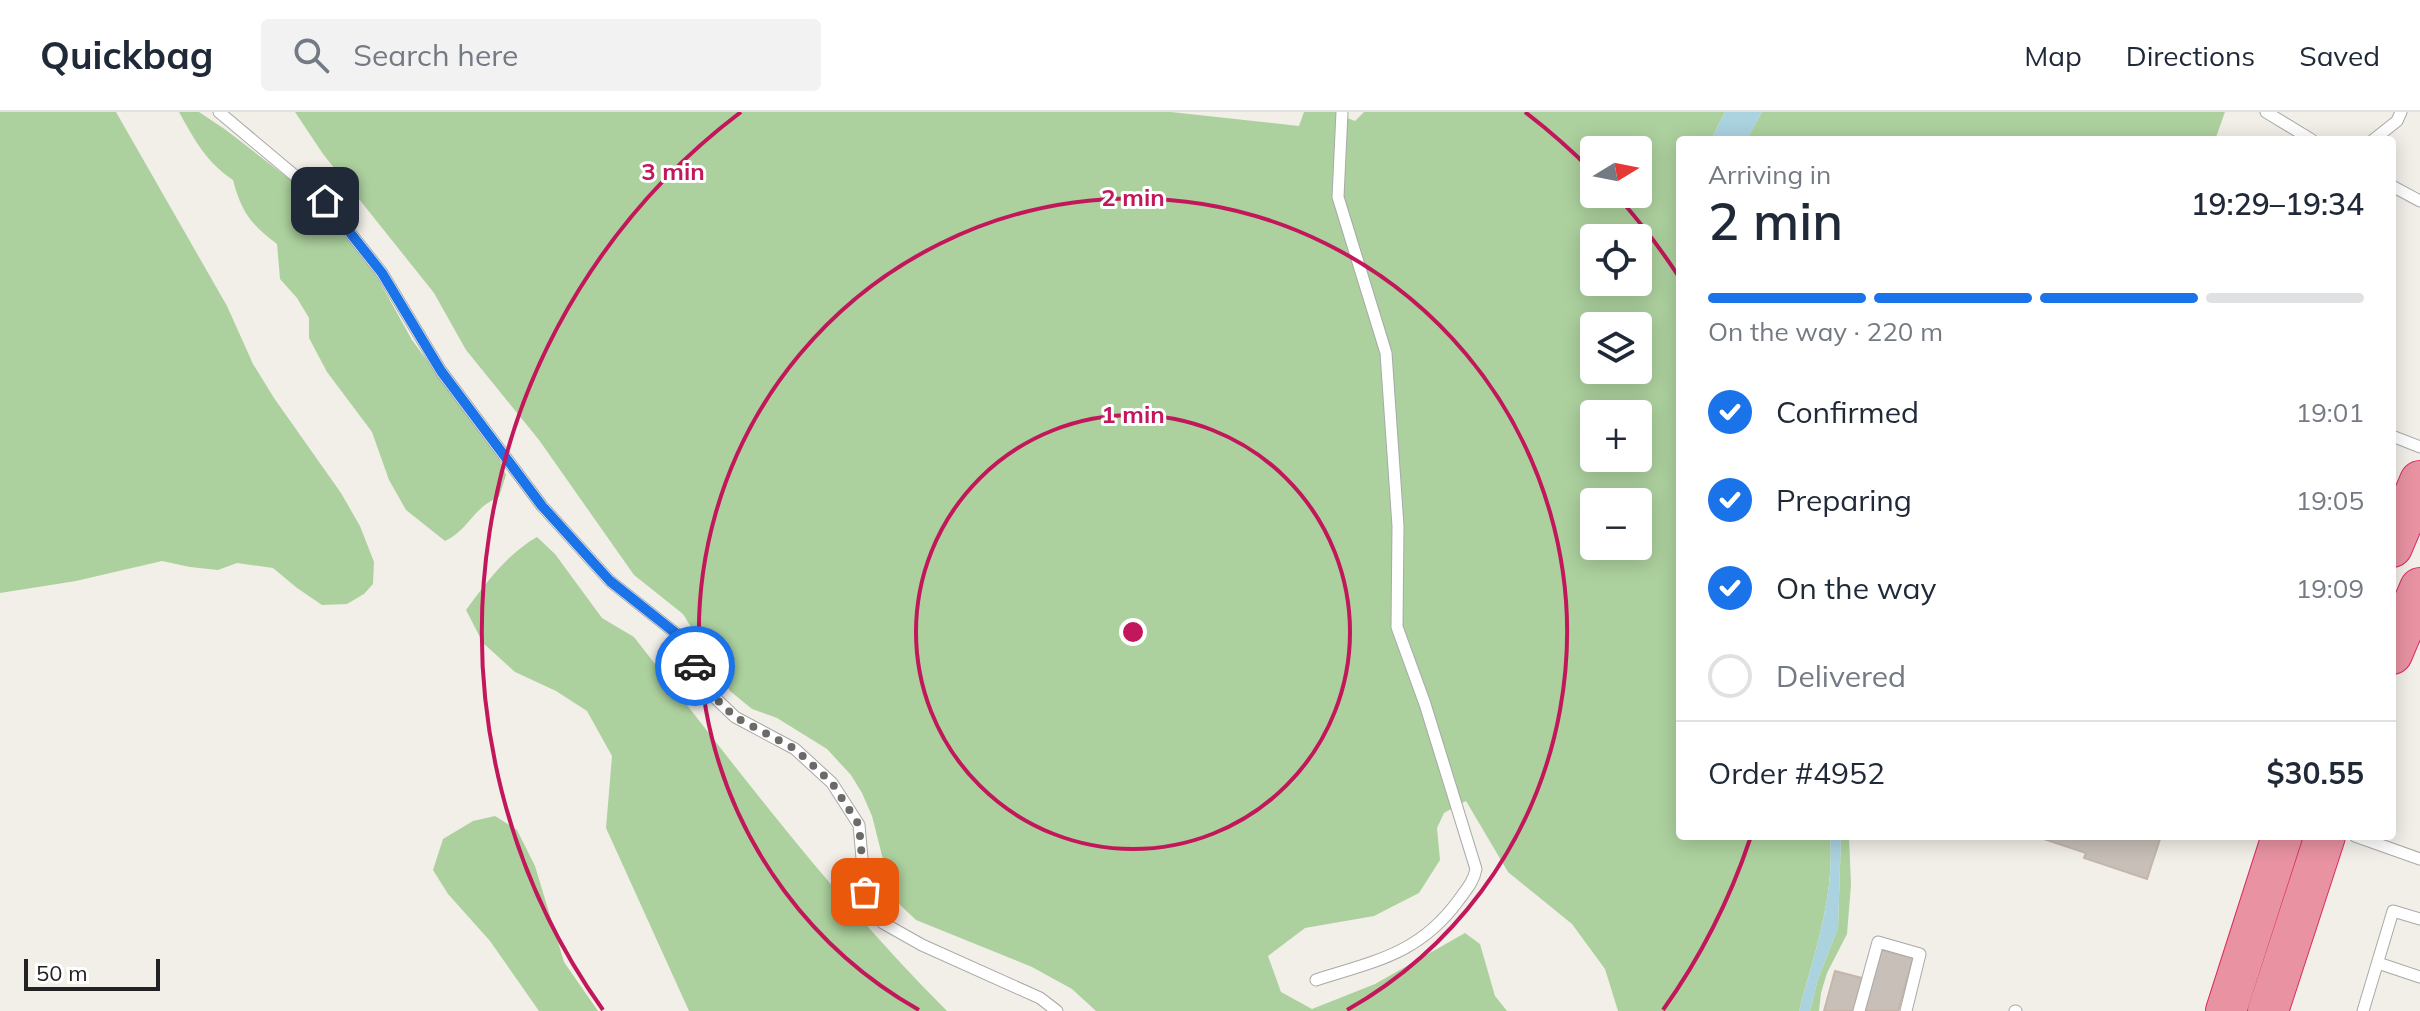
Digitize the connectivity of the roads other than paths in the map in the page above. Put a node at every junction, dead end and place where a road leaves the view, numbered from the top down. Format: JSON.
{"nodes":[{"id":1,"x":219,"y":112,"type":"edge"},
{"id":2,"x":1342,"y":112,"type":"edge"},
{"id":3,"x":2266,"y":112,"type":"edge"},
{"id":4,"x":2401,"y":112,"type":"edge"},
{"id":5,"x":2305,"y":136,"type":"edge"},
{"id":6,"x":2378,"y":136,"type":"edge"},
{"id":7,"x":2396,"y":188,"type":"edge"},
{"id":8,"x":2420,"y":201,"type":"edge"},
{"id":9,"x":2396,"y":438,"type":"edge"},
{"id":10,"x":2420,"y":447,"type":"edge"},
{"id":11,"x":2420,"y":481,"type":"edge"},
{"id":12,"x":2396,"y":538,"type":"edge"},
{"id":13,"x":2420,"y":588,"type":"edge"},
{"id":14,"x":2396,"y":645,"type":"edge"},
{"id":15,"x":2281,"y":840,"type":"edge"},
{"id":16,"x":2324,"y":840,"type":"edge"},
{"id":17,"x":2366,"y":840,"type":"edge"},
{"id":18,"x":2420,"y":859,"type":"edge"},
{"id":19,"x":2420,"y":919,"type":"edge"},
{"id":20,"x":2378,"y":963,"type":"junction"},
{"id":21,"x":2420,"y":977,"type":"edge"},
{"id":22,"x":1316,"y":980,"type":"dead end"},
{"id":23,"x":1057,"y":1011,"type":"edge"},
{"id":24,"x":1859,"y":1011,"type":"edge"},
{"id":25,"x":1906,"y":1011,"type":"edge"},
{"id":26,"x":2226,"y":1011,"type":"edge"},
{"id":27,"x":2268,"y":1011,"type":"edge"},
{"id":28,"x":2363,"y":1011,"type":"edge"}],
"edges":[{"from":1,"to":23,"type":"lane"},
{"from":2,"to":22,"type":"lane"},
{"from":3,"to":5,"type":"lane"},
{"from":4,"to":6,"type":"lane"},
{"from":7,"to":8,"type":"lane"},
{"from":9,"to":10,"type":"lane"},
{"from":11,"to":12,"type":"highway"},
{"from":13,"to":14,"type":"highway"},
{"from":15,"to":26,"type":"highway"},
{"from":16,"to":27,"type":"highway"},
{"from":17,"to":18,"type":"lane"},
{"from":19,"to":20,"type":"lane"},
{"from":20,"to":21,"type":"lane"},
{"from":20,"to":28,"type":"lane"},
{"from":24,"to":25,"type":"lane"}]}
